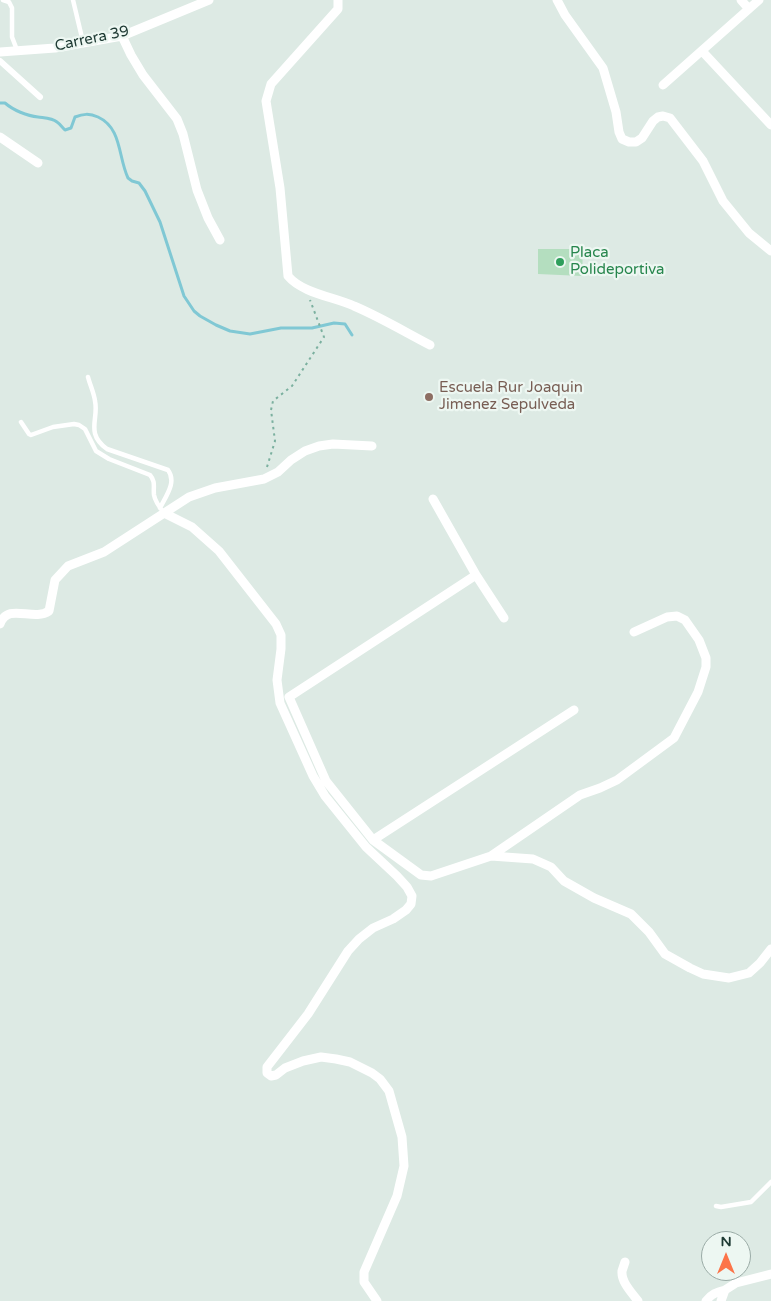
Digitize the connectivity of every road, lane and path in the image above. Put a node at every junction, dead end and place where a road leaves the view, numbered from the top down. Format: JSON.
{"nodes":[{"id":1,"x":3,"y":0,"type":"edge"},
{"id":2,"x":73,"y":0,"type":"edge"},
{"id":3,"x":208,"y":0,"type":"edge"},
{"id":4,"x":338,"y":0,"type":"edge"},
{"id":5,"x":741,"y":0,"type":"edge"},
{"id":6,"x":760,"y":0,"type":"edge"},
{"id":7,"x":559,"y":1,"type":"edge"},
{"id":8,"x":749,"y":9,"type":"junction"},
{"id":9,"x":122,"y":36,"type":"junction"},
{"id":10,"x":83,"y":44,"type":"junction"},
{"id":11,"x":17,"y":50,"type":"junction"},
{"id":12,"x":702,"y":51,"type":"junction"},
{"id":13,"x":0,"y":52,"type":"edge"},
{"id":14,"x":0,"y":61,"type":"edge"},
{"id":15,"x":663,"y":85,"type":"dead end"},
{"id":16,"x":40,"y":97,"type":"dead end"},
{"id":17,"x":771,"y":125,"type":"edge"},
{"id":18,"x":0,"y":137,"type":"edge"},
{"id":19,"x":38,"y":163,"type":"dead end"},
{"id":20,"x":220,"y":240,"type":"dead end"},
{"id":21,"x":771,"y":251,"type":"edge"},
{"id":22,"x":306,"y":288,"type":"junction"},
{"id":23,"x":430,"y":346,"type":"dead end"},
{"id":24,"x":88,"y":377,"type":"dead end"},
{"id":25,"x":21,"y":422,"type":"dead end"},
{"id":26,"x":372,"y":446,"type":"dead end"},
{"id":27,"x":264,"y":479,"type":"junction"},
{"id":28,"x":433,"y":499,"type":"dead end"},
{"id":29,"x":162,"y":511,"type":"junction"},
{"id":30,"x":476,"y":575,"type":"junction"},
{"id":31,"x":504,"y":618,"type":"dead end"},
{"id":32,"x":0,"y":624,"type":"edge"},
{"id":33,"x":634,"y":632,"type":"dead end"},
{"id":34,"x":289,"y":697,"type":"junction"},
{"id":35,"x":280,"y":703,"type":"junction"},
{"id":36,"x":574,"y":710,"type":"dead end"},
{"id":37,"x":373,"y":840,"type":"junction"},
{"id":38,"x":491,"y":856,"type":"junction"},
{"id":39,"x":771,"y":950,"type":"edge"},
{"id":40,"x":771,"y":1182,"type":"edge"},
{"id":41,"x":716,"y":1206,"type":"dead end"},
{"id":42,"x":625,"y":1262,"type":"dead end"},
{"id":43,"x":771,"y":1274,"type":"edge"},
{"id":44,"x":725,"y":1290,"type":"junction"},
{"id":45,"x":377,"y":1301,"type":"edge"},
{"id":46,"x":638,"y":1301,"type":"edge"},
{"id":47,"x":706,"y":1301,"type":"edge"},
{"id":48,"x":721,"y":1301,"type":"edge"}],
"edges":[{"from":1,"to":11,"type":"lane"},
{"from":2,"to":10,"type":"lane"},
{"from":3,"to":9,"type":"street","name":"Carrera 39"},
{"from":4,"to":22,"type":"street"},
{"from":5,"to":8,"type":"street"},
{"from":6,"to":8,"type":"street"},
{"from":7,"to":21,"type":"street"},
{"from":8,"to":12,"type":"street"},
{"from":9,"to":10,"type":"street","name":"Carrera 39"},
{"from":9,"to":20,"type":"street"},
{"from":10,"to":11,"type":"street","name":"Carrera 39"},
{"from":11,"to":13,"type":"street","name":"Carrera 39"},
{"from":12,"to":15,"type":"street"},
{"from":12,"to":17,"type":"street"},
{"from":14,"to":16,"type":"street"},
{"from":18,"to":19,"type":"street"},
{"from":22,"to":23,"type":"street"},
{"from":22,"to":27,"type":"path"},
{"from":24,"to":29,"type":"lane"},
{"from":25,"to":29,"type":"lane"},
{"from":26,"to":27,"type":"street"},
{"from":27,"to":29,"type":"street"},
{"from":28,"to":30,"type":"street"},
{"from":29,"to":32,"type":"street"},
{"from":29,"to":35,"type":"street"},
{"from":30,"to":31,"type":"street"},
{"from":30,"to":34,"type":"street"},
{"from":33,"to":38,"type":"street"},
{"from":34,"to":35,"type":"street"},
{"from":34,"to":37,"type":"street"},
{"from":35,"to":45,"type":"street"},
{"from":36,"to":37,"type":"street"},
{"from":37,"to":38,"type":"street"},
{"from":38,"to":39,"type":"street"},
{"from":40,"to":41,"type":"lane"},
{"from":42,"to":46,"type":"street"},
{"from":43,"to":44,"type":"street"},
{"from":44,"to":47,"type":"street"},
{"from":44,"to":48,"type":"street"}]}
